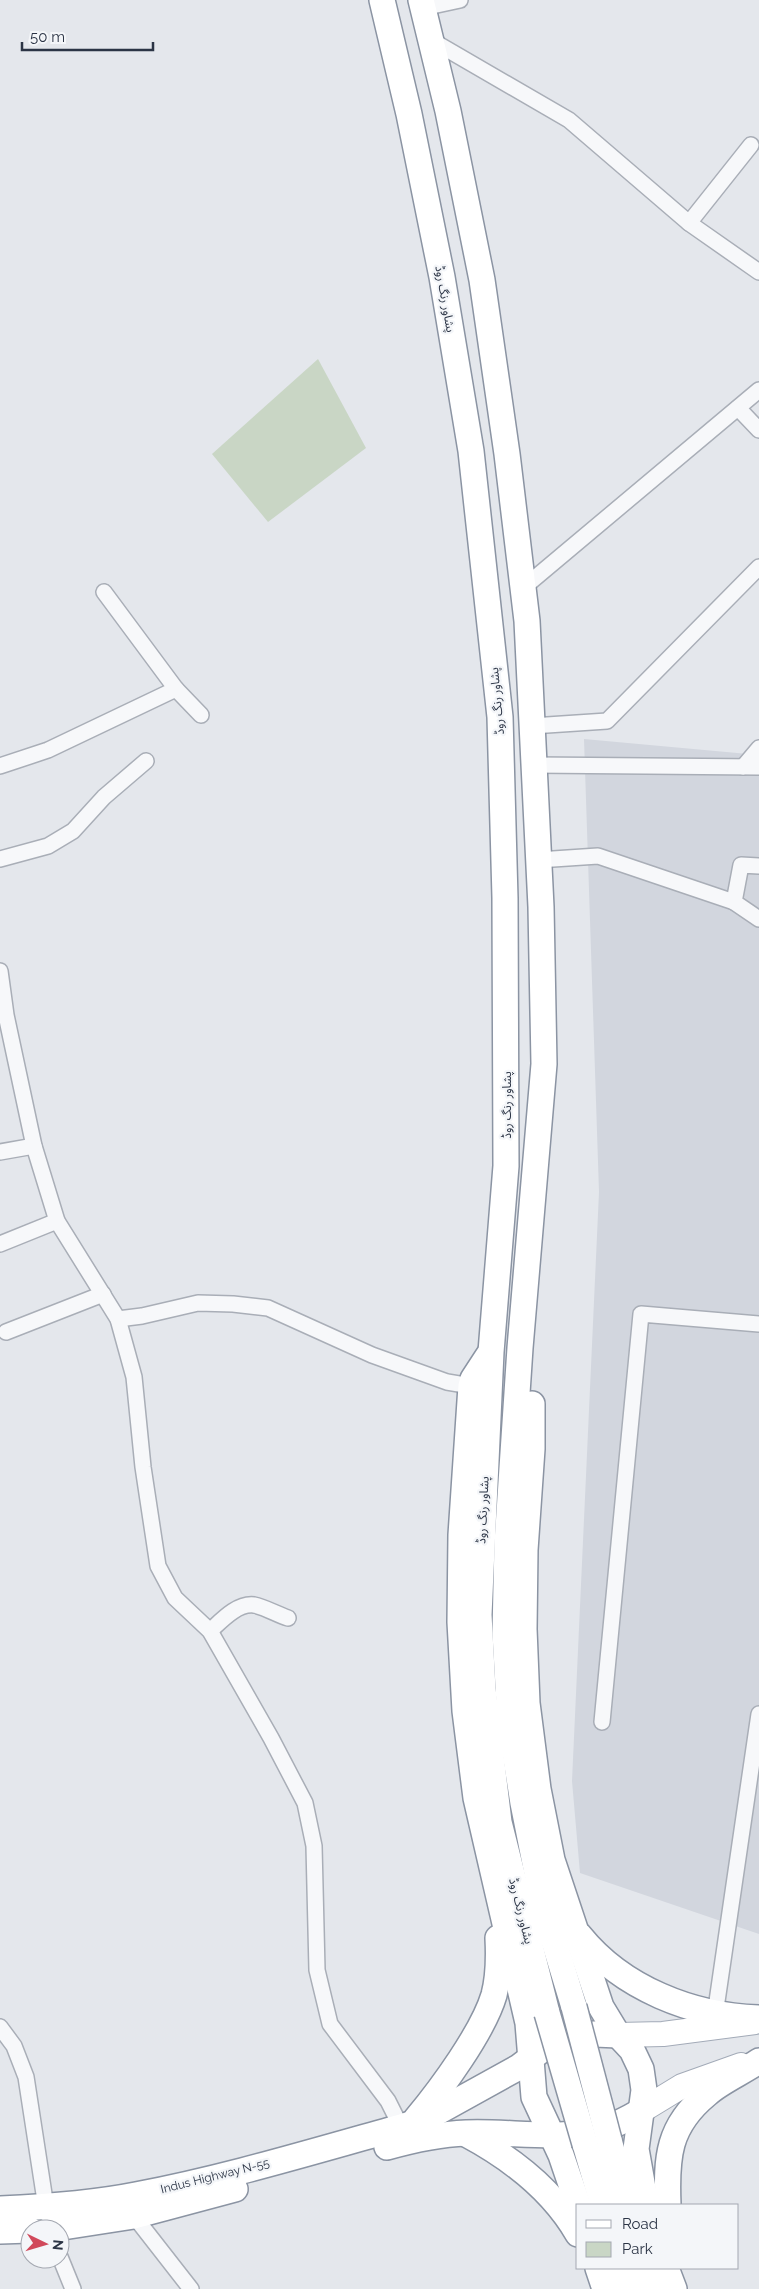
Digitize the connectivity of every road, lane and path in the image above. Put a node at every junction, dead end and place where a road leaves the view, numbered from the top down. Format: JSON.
{"nodes":[{"id":1,"x":382,"y":0,"type":"edge"},
{"id":2,"x":460,"y":0,"type":"edge"},
{"id":3,"x":422,"y":4,"type":"edge"},
{"id":4,"x":431,"y":40,"type":"junction"},
{"id":5,"x":751,"y":145,"type":"dead end"},
{"id":6,"x":689,"y":223,"type":"junction"},
{"id":7,"x":759,"y":272,"type":"edge"},
{"id":8,"x":759,"y":390,"type":"edge"},
{"id":9,"x":738,"y":408,"type":"junction"},
{"id":10,"x":759,"y":430,"type":"edge"},
{"id":11,"x":759,"y":567,"type":"edge"},
{"id":12,"x":524,"y":588,"type":"junction"},
{"id":13,"x":104,"y":592,"type":"dead end"},
{"id":14,"x":176,"y":689,"type":"junction"},
{"id":15,"x":201,"y":715,"type":"dead end"},
{"id":16,"x":532,"y":726,"type":"junction"},
{"id":17,"x":759,"y":748,"type":"edge"},
{"id":18,"x":146,"y":761,"type":"dead end"},
{"id":19,"x":533,"y":765,"type":"junction"},
{"id":20,"x":0,"y":766,"type":"edge"},
{"id":21,"x":743,"y":767,"type":"junction"},
{"id":22,"x":759,"y":767,"type":"edge"},
{"id":23,"x":0,"y":859,"type":"edge"},
{"id":24,"x":538,"y":860,"type":"junction"},
{"id":25,"x":759,"y":866,"type":"edge"},
{"id":26,"x":734,"y":902,"type":"junction"},
{"id":27,"x":759,"y":919,"type":"edge"},
{"id":28,"x":0,"y":971,"type":"edge"},
{"id":29,"x":34,"y":1146,"type":"junction"},
{"id":30,"x":0,"y":1152,"type":"edge"},
{"id":31,"x":57,"y":1221,"type":"junction"},
{"id":32,"x":0,"y":1244,"type":"edge"},
{"id":33,"x":103,"y":1294,"type":"junction"},
{"id":34,"x":118,"y":1319,"type":"junction"},
{"id":35,"x":759,"y":1324,"type":"edge"},
{"id":36,"x":6,"y":1332,"type":"dead end"},
{"id":37,"x":520,"y":1348,"type":"junction"},
{"id":38,"x":491,"y":1352,"type":"junction"},
{"id":39,"x":472,"y":1386,"type":"junction"},
{"id":40,"x":288,"y":1618,"type":"dead end"},
{"id":41,"x":210,"y":1631,"type":"junction"},
{"id":42,"x":759,"y":1714,"type":"edge"},
{"id":43,"x":602,"y":1722,"type":"dead end"},
{"id":44,"x":497,"y":1890,"type":"junction"},
{"id":45,"x":573,"y":1928,"type":"junction"},
{"id":46,"x":724,"y":2020,"type":"junction"},
{"id":47,"x":759,"y":2020,"type":"edge"},
{"id":48,"x":0,"y":2027,"type":"edge"},
{"id":49,"x":618,"y":2035,"type":"junction"},
{"id":50,"x":531,"y":2058,"type":"junction"},
{"id":51,"x":759,"y":2060,"type":"edge"},
{"id":52,"x":641,"y":2111,"type":"junction"},
{"id":53,"x":416,"y":2127,"type":"junction"},
{"id":54,"x":464,"y":2133,"type":"junction"},
{"id":55,"x":552,"y":2134,"type":"junction"},
{"id":56,"x":578,"y":2204,"type":"edge"},
{"id":57,"x":604,"y":2204,"type":"edge"},
{"id":58,"x":627,"y":2204,"type":"edge"},
{"id":59,"x":646,"y":2204,"type":"edge"},
{"id":60,"x":668,"y":2204,"type":"edge"},
{"id":61,"x":0,"y":2209,"type":"edge"},
{"id":62,"x":134,"y":2216,"type":"junction"},
{"id":63,"x":48,"y":2218,"type":"edge"},
{"id":64,"x":20,"y":2230,"type":"edge"},
{"id":65,"x":0,"y":2231,"type":"edge"},
{"id":66,"x":576,"y":2231,"type":"edge"},
{"id":67,"x":65,"y":2269,"type":"edge"},
{"id":68,"x":598,"y":2269,"type":"edge"},
{"id":69,"x":623,"y":2269,"type":"edge"},
{"id":70,"x":646,"y":2269,"type":"edge"},
{"id":71,"x":666,"y":2269,"type":"edge"},
{"id":72,"x":674,"y":2269,"type":"edge"},
{"id":73,"x":73,"y":2289,"type":"edge"},
{"id":74,"x":191,"y":2289,"type":"edge"},
{"id":75,"x":605,"y":2289,"type":"edge"},
{"id":76,"x":629,"y":2289,"type":"edge"},
{"id":77,"x":653,"y":2289,"type":"edge"},
{"id":78,"x":675,"y":2289,"type":"edge"}],
"edges":[{"from":1,"to":38,"type":"highway","name":"پشاور رنگ روڈ"},
{"from":2,"to":3,"type":"street"},
{"from":3,"to":4,"type":"highway","name":"پشاور رنگ روڈ"},
{"from":4,"to":6,"type":"street"},
{"from":4,"to":12,"type":"highway","name":"پشاور رنگ روڈ"},
{"from":5,"to":6,"type":"street"},
{"from":6,"to":7,"type":"street"},
{"from":8,"to":9,"type":"street"},
{"from":9,"to":10,"type":"street"},
{"from":9,"to":12,"type":"street"},
{"from":11,"to":16,"type":"street"},
{"from":12,"to":16,"type":"highway","name":"پشاور رنگ روڈ"},
{"from":13,"to":14,"type":"street"},
{"from":14,"to":15,"type":"street"},
{"from":14,"to":20,"type":"street"},
{"from":16,"to":19,"type":"highway","name":"پشاور رنگ روڈ"},
{"from":17,"to":21,"type":"street"},
{"from":18,"to":23,"type":"street"},
{"from":19,"to":21,"type":"street"},
{"from":19,"to":24,"type":"highway","name":"پشاور رنگ روڈ"},
{"from":21,"to":22,"type":"street"},
{"from":24,"to":26,"type":"street"},
{"from":24,"to":37,"type":"highway","name":"پشاور رنگ روڈ"},
{"from":25,"to":26,"type":"street"},
{"from":26,"to":27,"type":"street"},
{"from":28,"to":29,"type":"street"},
{"from":29,"to":30,"type":"street"},
{"from":29,"to":31,"type":"street"},
{"from":31,"to":32,"type":"street"},
{"from":31,"to":33,"type":"street"},
{"from":33,"to":34,"type":"street"},
{"from":33,"to":36,"type":"street"},
{"from":34,"to":39,"type":"street"},
{"from":34,"to":41,"type":"street"},
{"from":35,"to":43,"type":"street"},
{"from":37,"to":45,"type":"highway"},
{"from":37,"to":58,"type":"highway","name":"پشاور رنگ روڈ","bridge":true},
{"from":38,"to":39,"type":"highway"},
{"from":38,"to":57,"type":"highway","name":"پشاور رنگ روڈ","bridge":true},
{"from":39,"to":44,"type":"highway"},
{"from":40,"to":41,"type":"street"},
{"from":41,"to":53,"type":"street"},
{"from":42,"to":46,"type":"street"},
{"from":44,"to":50,"type":"highway"},
{"from":44,"to":53,"type":"highway"},
{"from":45,"to":46,"type":"highway"},
{"from":45,"to":49,"type":"highway"},
{"from":46,"to":47,"type":"highway"},
{"from":46,"to":49,"type":"main road"},
{"from":48,"to":63,"type":"street"},
{"from":49,"to":50,"type":"highway"},
{"from":49,"to":52,"type":"highway"},
{"from":50,"to":53,"type":"highway"},
{"from":50,"to":55,"type":"highway"},
{"from":51,"to":52,"type":"main road"},
{"from":51,"to":60,"type":"highway"},
{"from":52,"to":55,"type":"highway"},
{"from":52,"to":59,"type":"highway"},
{"from":53,"to":54,"type":"highway"},
{"from":53,"to":62,"type":"highway","name":"Indus Highway N-55"},
{"from":53,"to":63,"type":"highway","name":"Indus Highway N-55"},
{"from":54,"to":55,"type":"highway"},
{"from":54,"to":66,"type":"highway"},
{"from":55,"to":56,"type":"highway"},
{"from":61,"to":63,"type":"highway","name":"Indus Highway N-55"},
{"from":62,"to":63,"type":"highway","name":"Indus Highway N-55"},
{"from":62,"to":74,"type":"street"},
{"from":64,"to":65,"type":"highway"},
{"from":67,"to":73,"type":"street"},
{"from":68,"to":75,"type":"highway"},
{"from":69,"to":76,"type":"highway"},
{"from":70,"to":77,"type":"highway"},
{"from":71,"to":78,"type":"highway"},
{"from":72,"to":78,"type":"highway"}]}
